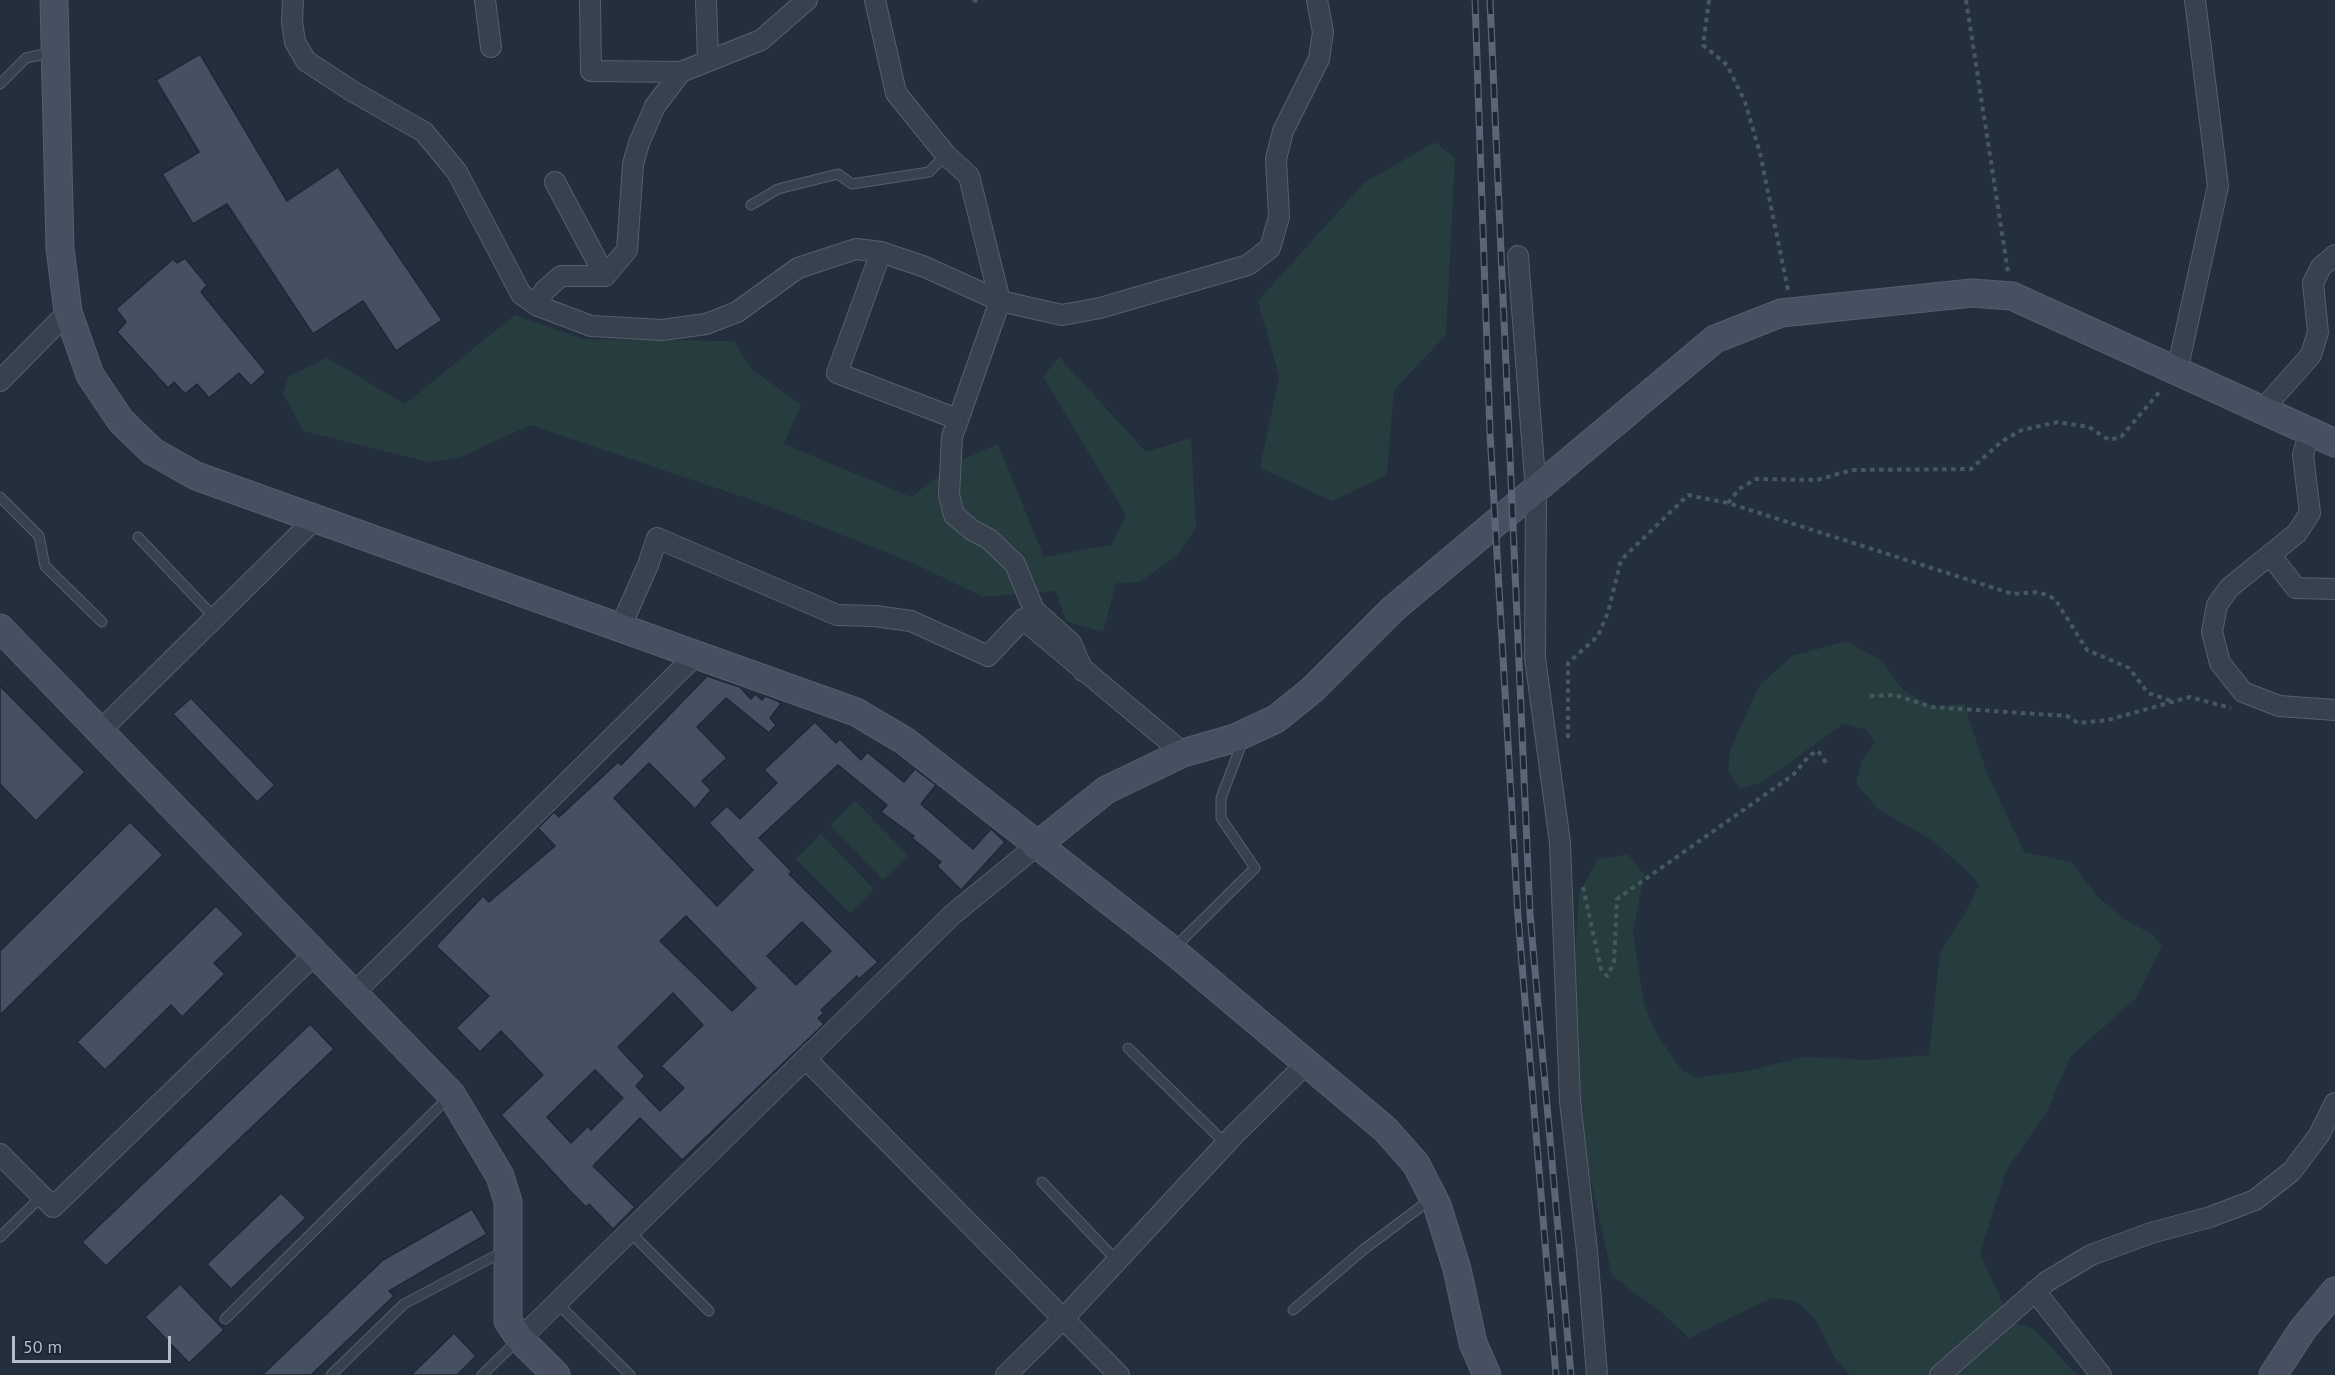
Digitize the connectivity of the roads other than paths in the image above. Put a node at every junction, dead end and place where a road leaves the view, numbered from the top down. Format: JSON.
{"nodes":[{"id":1,"x":54,"y":0,"type":"edge"},
{"id":2,"x":293,"y":0,"type":"edge"},
{"id":3,"x":485,"y":0,"type":"edge"},
{"id":4,"x":590,"y":0,"type":"edge"},
{"id":5,"x":706,"y":0,"type":"edge"},
{"id":6,"x":807,"y":0,"type":"edge"},
{"id":7,"x":874,"y":0,"type":"edge"},
{"id":8,"x":1317,"y":0,"type":"edge"},
{"id":9,"x":2195,"y":0,"type":"edge"},
{"id":10,"x":491,"y":47,"type":"dead end"},
{"id":11,"x":56,"y":51,"type":"junction"},
{"id":12,"x":708,"y":60,"type":"junction"},
{"id":13,"x":681,"y":72,"type":"junction"},
{"id":14,"x":0,"y":84,"type":"edge"},
{"id":15,"x":946,"y":155,"type":"junction"},
{"id":16,"x":555,"y":182,"type":"dead end"},
{"id":17,"x":751,"y":205,"type":"dead end"},
{"id":18,"x":880,"y":252,"type":"junction"},
{"id":19,"x":2335,"y":255,"type":"edge"},
{"id":20,"x":1518,"y":256,"type":"dead end"},
{"id":21,"x":605,"y":276,"type":"junction"},
{"id":22,"x":1000,"y":301,"type":"junction"},
{"id":23,"x":538,"y":306,"type":"junction"},
{"id":24,"x":68,"y":312,"type":"junction"},
{"id":25,"x":2177,"y":371,"type":"junction"},
{"id":26,"x":0,"y":381,"type":"edge"},
{"id":27,"x":2263,"y":409,"type":"junction"},
{"id":28,"x":957,"y":419,"type":"junction"},
{"id":29,"x":2310,"y":431,"type":"junction"},
{"id":30,"x":2335,"y":443,"type":"edge"},
{"id":31,"x":1536,"y":492,"type":"junction"},
{"id":32,"x":0,"y":497,"type":"edge"},
{"id":33,"x":315,"y":519,"type":"junction"},
{"id":34,"x":138,"y":537,"type":"dead end"},
{"id":35,"x":2271,"y":556,"type":"junction"},
{"id":36,"x":2335,"y":590,"type":"edge"},
{"id":37,"x":215,"y":618,"type":"junction"},
{"id":38,"x":102,"y":622,"type":"dead end"},
{"id":39,"x":621,"y":626,"type":"junction"},
{"id":40,"x":0,"y":628,"type":"edge"},
{"id":41,"x":698,"y":653,"type":"junction"},
{"id":42,"x":1083,"y":671,"type":"junction"},
{"id":43,"x":2335,"y":710,"type":"edge"},
{"id":44,"x":101,"y":730,"type":"junction"},
{"id":45,"x":1235,"y":738,"type":"junction"},
{"id":46,"x":1183,"y":753,"type":"junction"},
{"id":47,"x":1036,"y":846,"type":"junction"},
{"id":48,"x":1172,"y":950,"type":"junction"},
{"id":49,"x":316,"y":953,"type":"junction"},
{"id":50,"x":354,"y":993,"type":"junction"},
{"id":51,"x":1128,"y":1048,"type":"dead end"},
{"id":52,"x":806,"y":1059,"type":"junction"},
{"id":53,"x":1308,"y":1062,"type":"junction"},
{"id":54,"x":451,"y":1094,"type":"junction"},
{"id":55,"x":2335,"y":1104,"type":"edge"},
{"id":56,"x":1226,"y":1144,"type":"junction"},
{"id":57,"x":0,"y":1154,"type":"edge"},
{"id":58,"x":1042,"y":1182,"type":"dead end"},
{"id":59,"x":42,"y":1196,"type":"junction"},
{"id":60,"x":1433,"y":1197,"type":"junction"},
{"id":61,"x":630,"y":1232,"type":"junction"},
{"id":62,"x":0,"y":1237,"type":"edge"},
{"id":63,"x":509,"y":1249,"type":"junction"},
{"id":64,"x":1116,"y":1260,"type":"junction"},
{"id":65,"x":2035,"y":1291,"type":"junction"},
{"id":66,"x":2335,"y":1291,"type":"edge"},
{"id":67,"x":557,"y":1303,"type":"junction"},
{"id":68,"x":1293,"y":1310,"type":"dead end"},
{"id":69,"x":709,"y":1311,"type":"dead end"},
{"id":70,"x":225,"y":1319,"type":"dead end"},
{"id":71,"x":1063,"y":1319,"type":"junction"},
{"id":72,"x":520,"y":1339,"type":"junction"},
{"id":73,"x":332,"y":1375,"type":"edge"},
{"id":74,"x":482,"y":1375,"type":"edge"},
{"id":75,"x":556,"y":1375,"type":"edge"},
{"id":76,"x":630,"y":1375,"type":"edge"},
{"id":77,"x":1006,"y":1375,"type":"edge"},
{"id":78,"x":1119,"y":1375,"type":"edge"},
{"id":79,"x":1487,"y":1375,"type":"edge"},
{"id":80,"x":1597,"y":1375,"type":"edge"},
{"id":81,"x":1940,"y":1375,"type":"edge"},
{"id":82,"x":2101,"y":1375,"type":"edge"},
{"id":83,"x":2273,"y":1375,"type":"edge"}],
"edges":[{"from":1,"to":11,"type":"street"},
{"from":2,"to":23,"type":"street"},
{"from":3,"to":10,"type":"street"},
{"from":4,"to":13,"type":"street"},
{"from":5,"to":12,"type":"street"},
{"from":6,"to":12,"type":"street"},
{"from":7,"to":15,"type":"street"},
{"from":8,"to":22,"type":"street"},
{"from":9,"to":25,"type":"street"},
{"from":11,"to":14,"type":"lane"},
{"from":11,"to":24,"type":"street"},
{"from":12,"to":13,"type":"street"},
{"from":13,"to":21,"type":"street"},
{"from":15,"to":17,"type":"lane"},
{"from":15,"to":22,"type":"street"},
{"from":16,"to":21,"type":"street"},
{"from":18,"to":22,"type":"street"},
{"from":18,"to":23,"type":"street"},
{"from":18,"to":28,"type":"street"},
{"from":19,"to":27,"type":"street"},
{"from":20,"to":31,"type":"street"},
{"from":21,"to":23,"type":"street"},
{"from":22,"to":28,"type":"street"},
{"from":24,"to":26,"type":"street"},
{"from":24,"to":33,"type":"street"},
{"from":25,"to":27,"type":"street"},
{"from":25,"to":31,"type":"street"},
{"from":27,"to":29,"type":"street"},
{"from":28,"to":42,"type":"street"},
{"from":29,"to":30,"type":"street"},
{"from":29,"to":35,"type":"street"},
{"from":31,"to":45,"type":"street"},
{"from":31,"to":80,"type":"street"},
{"from":32,"to":38,"type":"lane"},
{"from":33,"to":37,"type":"street"},
{"from":33,"to":39,"type":"street"},
{"from":34,"to":37,"type":"lane"},
{"from":35,"to":36,"type":"street"},
{"from":35,"to":43,"type":"street"},
{"from":37,"to":44,"type":"street"},
{"from":39,"to":41,"type":"street"},
{"from":39,"to":42,"type":"street"},
{"from":40,"to":44,"type":"street"},
{"from":41,"to":47,"type":"street"},
{"from":41,"to":50,"type":"street"},
{"from":42,"to":46,"type":"street"},
{"from":44,"to":49,"type":"street"},
{"from":45,"to":46,"type":"street"},
{"from":45,"to":48,"type":"lane"},
{"from":46,"to":47,"type":"street"},
{"from":47,"to":48,"type":"street"},
{"from":47,"to":52,"type":"street"},
{"from":48,"to":53,"type":"street"},
{"from":49,"to":50,"type":"street"},
{"from":49,"to":59,"type":"street"},
{"from":50,"to":54,"type":"street"},
{"from":51,"to":56,"type":"lane"},
{"from":52,"to":61,"type":"street"},
{"from":52,"to":71,"type":"street"},
{"from":53,"to":56,"type":"street"},
{"from":53,"to":60,"type":"street"},
{"from":54,"to":63,"type":"street"},
{"from":54,"to":70,"type":"lane"},
{"from":55,"to":65,"type":"street"},
{"from":56,"to":64,"type":"street"},
{"from":57,"to":59,"type":"street"},
{"from":58,"to":64,"type":"lane"},
{"from":59,"to":62,"type":"lane"},
{"from":60,"to":68,"type":"lane"},
{"from":60,"to":79,"type":"street"},
{"from":61,"to":67,"type":"street"},
{"from":61,"to":69,"type":"lane"},
{"from":63,"to":72,"type":"street"},
{"from":63,"to":73,"type":"lane"},
{"from":64,"to":71,"type":"street"},
{"from":65,"to":81,"type":"street"},
{"from":65,"to":82,"type":"street"},
{"from":66,"to":83,"type":"street"},
{"from":67,"to":72,"type":"street"},
{"from":67,"to":76,"type":"lane"},
{"from":71,"to":77,"type":"street"},
{"from":71,"to":78,"type":"street"},
{"from":72,"to":74,"type":"lane"},
{"from":72,"to":75,"type":"street"}]}
